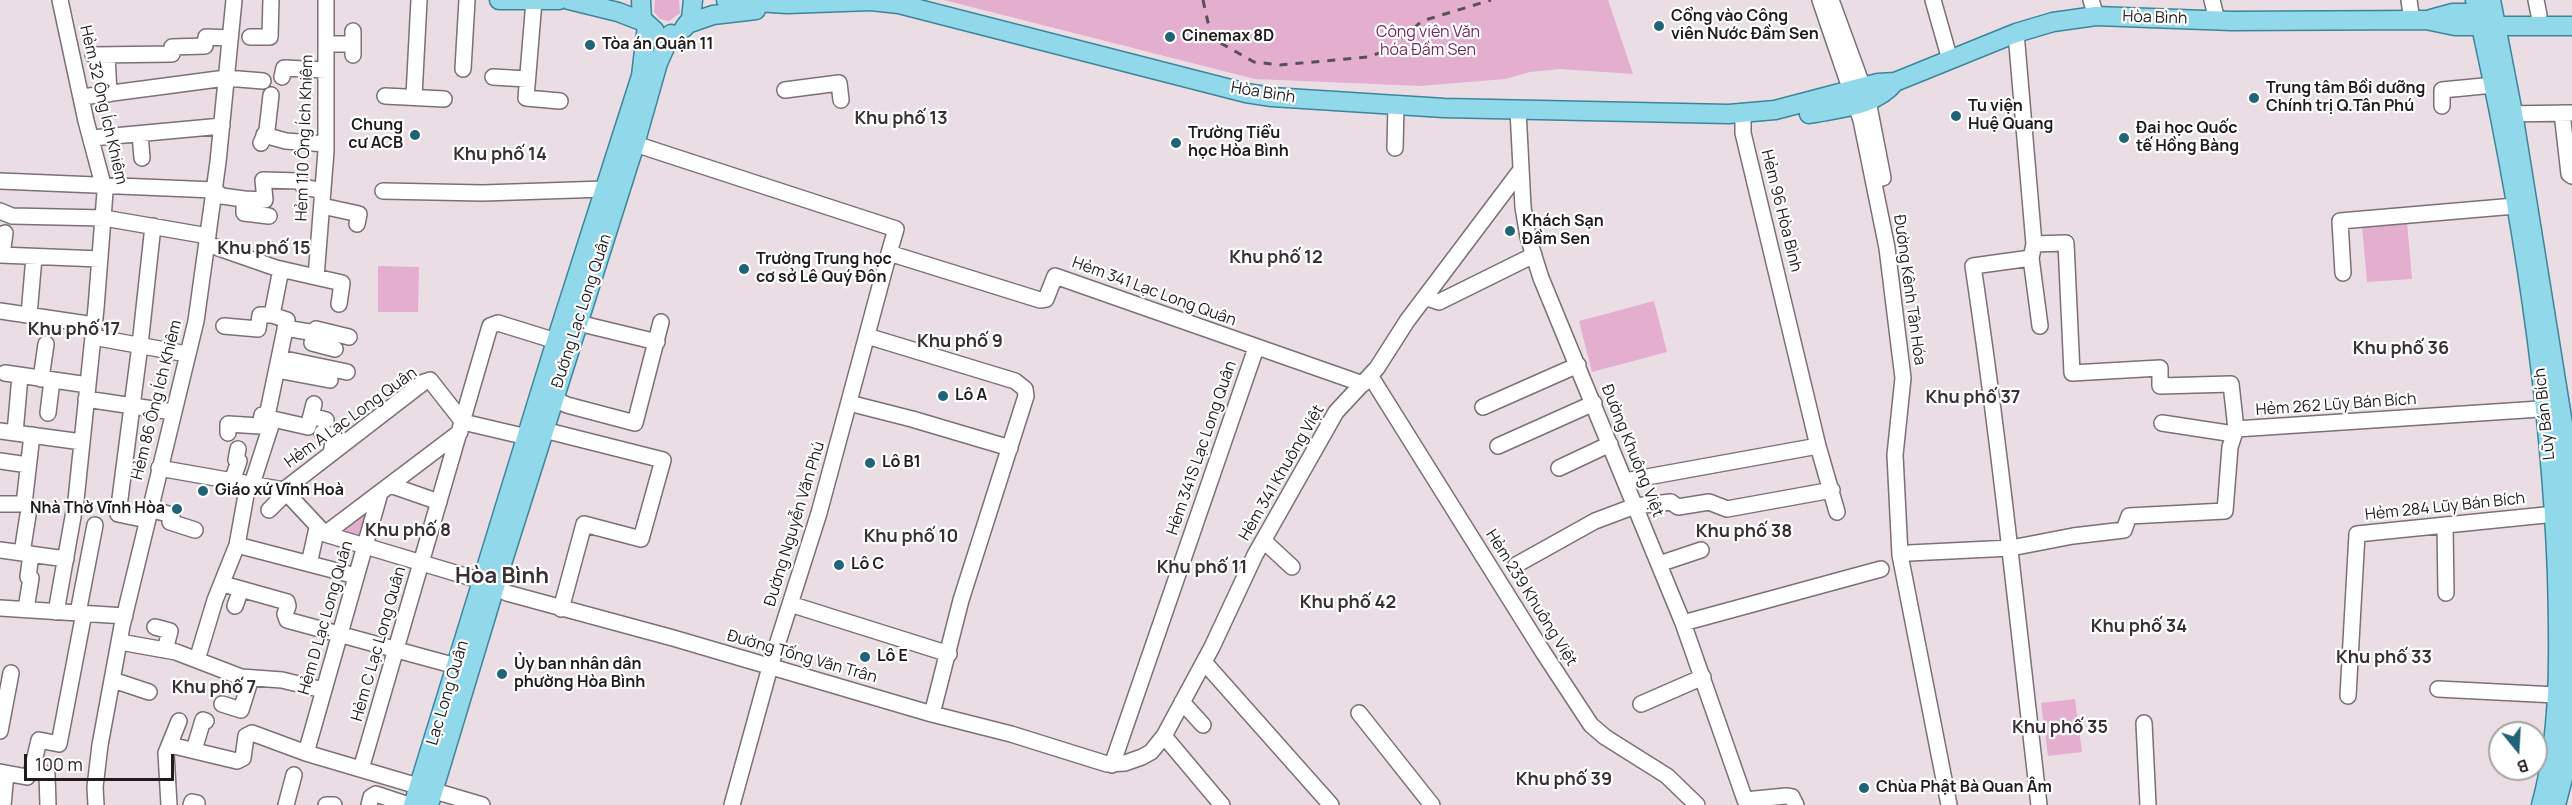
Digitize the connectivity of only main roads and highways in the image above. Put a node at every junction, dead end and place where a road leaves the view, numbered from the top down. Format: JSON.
{"nodes":[{"id":1,"x":499,"y":0,"type":"edge"},
{"id":2,"x":559,"y":0,"type":"edge"},
{"id":3,"x":569,"y":0,"type":"edge"},
{"id":4,"x":641,"y":0,"type":"edge"},
{"id":5,"x":693,"y":0,"type":"edge"},
{"id":6,"x":726,"y":0,"type":"edge"},
{"id":7,"x":534,"y":1,"type":"edge"},
{"id":8,"x":787,"y":4,"type":"junction"},
{"id":9,"x":2093,"y":8,"type":"edge"},
{"id":10,"x":2500,"y":11,"type":"edge"},
{"id":11,"x":2572,"y":16,"type":"edge"},
{"id":12,"x":2454,"y":20,"type":"junction"},
{"id":13,"x":646,"y":24,"type":"junction"},
{"id":14,"x":687,"y":24,"type":"junction"},
{"id":15,"x":2572,"y":26,"type":"edge"},
{"id":16,"x":671,"y":34,"type":"junction"},
{"id":17,"x":2495,"y":51,"type":"junction"},
{"id":18,"x":2507,"y":113,"type":"junction"},
{"id":19,"x":2554,"y":408,"type":"junction"},
{"id":20,"x":2565,"y":511,"type":"edge"},
{"id":21,"x":2571,"y":557,"type":"edge"},
{"id":22,"x":489,"y":585,"type":"junction"},
{"id":23,"x":2567,"y":631,"type":"edge"},
{"id":24,"x":2566,"y":702,"type":"edge"},
{"id":25,"x":2555,"y":771,"type":"edge"},
{"id":26,"x":427,"y":794,"type":"edge"},
{"id":27,"x":411,"y":805,"type":"edge"},
{"id":28,"x":2541,"y":805,"type":"edge"},
{"id":29,"x":2556,"y":805,"type":"edge"}],
"edges":[{"from":1,"to":7,"type":"main road"},
{"from":2,"to":7,"type":"main road"},
{"from":3,"to":13,"type":"main road"},
{"from":4,"to":13,"type":"main road","name":"Đường Lạc Long Quân"},
{"from":5,"to":14,"type":"main road"},
{"from":6,"to":8,"type":"main road"},
{"from":8,"to":9,"type":"main road","name":"Hòa Bình"},
{"from":8,"to":14,"type":"main road"},
{"from":9,"to":12,"type":"main road","name":"Hòa Bình"},
{"from":10,"to":11,"type":"main road","name":"Hòa Bình"},
{"from":10,"to":12,"type":"main road","name":"Hòa Bình"},
{"from":10,"to":12,"type":"main road"},
{"from":10,"to":15,"type":"main road","name":"Hòa Bình"},
{"from":10,"to":17,"type":"main road","name":"Lũy Bán Bích"},
{"from":10,"to":17,"type":"main road"},
{"from":12,"to":17,"type":"main road"},
{"from":13,"to":16,"type":"main road"},
{"from":13,"to":22,"type":"main road","name":"Đường Lạc Long Quân"},
{"from":14,"to":16,"type":"main road"},
{"from":16,"to":22,"type":"main road","name":"Đường Lạc Long Quân"},
{"from":17,"to":18,"type":"main road","name":"Lũy Bán Bích"},
{"from":17,"to":18,"type":"main road","name":"Lũy Bán Bích"},
{"from":18,"to":19,"type":"main road","name":"Lũy Bán Bích"},
{"from":18,"to":19,"type":"main road","name":"Lũy Bán Bích"},
{"from":19,"to":20,"type":"main road","name":"Lũy Bán Bích"},
{"from":20,"to":21,"type":"main road","name":"Lũy Bán Bích"},
{"from":20,"to":23,"type":"main road","name":"Lũy Bán Bích"},
{"from":21,"to":23,"type":"main road","name":"Lũy Bán Bích"},
{"from":22,"to":26,"type":"main road","name":"Lạc Long Quân"},
{"from":22,"to":26,"type":"main road","name":"Lạc Long Quân"},
{"from":23,"to":24,"type":"main road","name":"Lũy Bán Bích"},
{"from":24,"to":25,"type":"main road","name":"Lũy Bán Bích"},
{"from":25,"to":28,"type":"main road","name":"Lũy Bán Bích"},
{"from":25,"to":29,"type":"main road","name":"Lũy Bán Bích"},
{"from":26,"to":27,"type":"main road","name":"Lạc Long Quân"}]}
